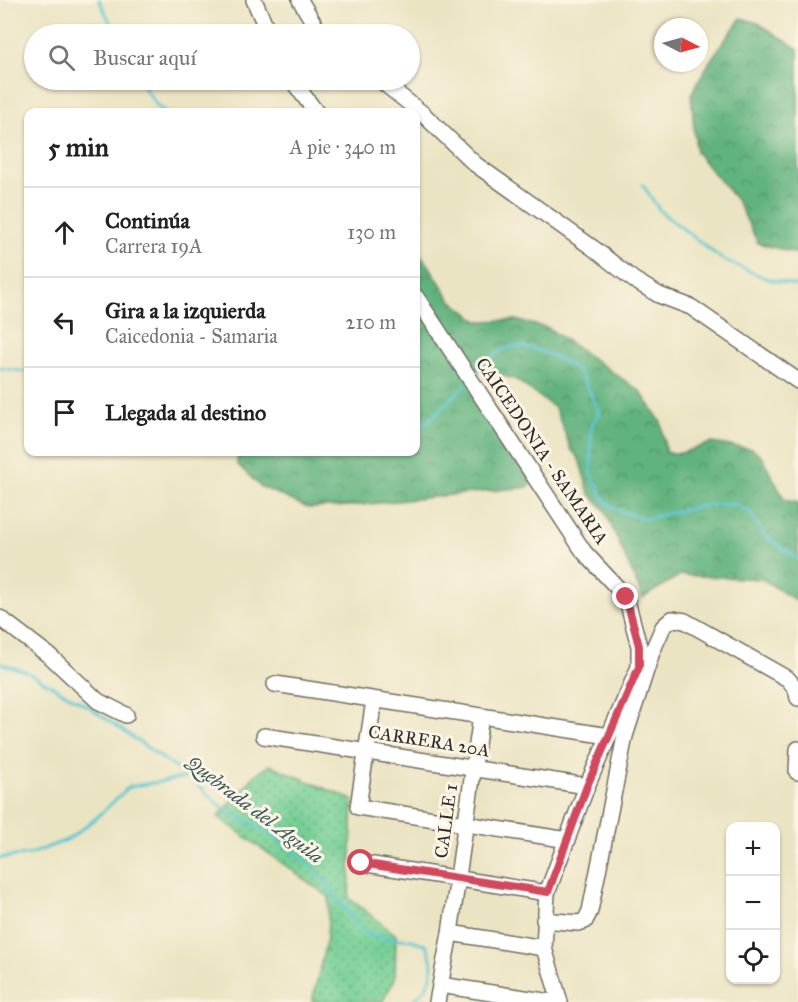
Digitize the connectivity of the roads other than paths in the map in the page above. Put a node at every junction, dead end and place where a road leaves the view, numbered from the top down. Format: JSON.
{"nodes":[{"id":1,"x":254,"y":0,"type":"edge"},
{"id":2,"x":300,"y":0,"type":"edge"},
{"id":3,"x":265,"y":24,"type":"edge"},
{"id":4,"x":314,"y":24,"type":"edge"},
{"id":5,"x":300,"y":90,"type":"edge"},
{"id":6,"x":393,"y":90,"type":"edge"},
{"id":7,"x":313,"y":108,"type":"edge"},
{"id":8,"x":415,"y":108,"type":"edge"},
{"id":9,"x":420,"y":112,"type":"edge"},
{"id":10,"x":420,"y":303,"type":"edge"},
{"id":11,"x":798,"y":381,"type":"edge"},
{"id":12,"x":0,"y":618,"type":"edge"},
{"id":13,"x":275,"y":684,"type":"dead end"},
{"id":14,"x":798,"y":698,"type":"edge"},
{"id":15,"x":374,"y":700,"type":"junction"},
{"id":16,"x":126,"y":715,"type":"dead end"},
{"id":17,"x":481,"y":716,"type":"junction"},
{"id":18,"x":264,"y":736,"type":"dead end"},
{"id":19,"x":609,"y":736,"type":"junction"},
{"id":20,"x":798,"y":749,"type":"edge"},
{"id":21,"x":366,"y":752,"type":"junction"},
{"id":22,"x":473,"y":768,"type":"junction"},
{"id":23,"x":797,"y":772,"type":"edge"},
{"id":24,"x":587,"y":786,"type":"junction"},
{"id":25,"x":465,"y":824,"type":"junction"},
{"id":26,"x":568,"y":840,"type":"junction"},
{"id":27,"x":361,"y":863,"type":"dead end"},
{"id":28,"x":457,"y":879,"type":"junction"},
{"id":29,"x":548,"y":892,"type":"junction"},
{"id":30,"x":544,"y":920,"type":"junction"},
{"id":31,"x":450,"y":933,"type":"junction"},
{"id":32,"x":544,"y":948,"type":"junction"},
{"id":33,"x":440,"y":985,"type":"junction"},
{"id":34,"x":437,"y":1002,"type":"edge"},
{"id":35,"x":551,"y":1002,"type":"edge"},
{"id":36,"x":560,"y":1002,"type":"edge"}],
"edges":[{"from":1,"to":3,"type":"street"},
{"from":2,"to":4,"type":"street"},
{"from":5,"to":7,"type":"street"},
{"from":6,"to":8,"type":"street"},
{"from":9,"to":11,"type":"street"},
{"from":10,"to":19,"type":"street","name":"CAICEDONIA - SAMARIA"},
{"from":12,"to":16,"type":"street"},
{"from":13,"to":15,"type":"street"},
{"from":14,"to":30,"type":"street"},
{"from":15,"to":17,"type":"street"},
{"from":15,"to":21,"type":"street"},
{"from":17,"to":19,"type":"street"},
{"from":17,"to":22,"type":"street","name":"CALLE 1"},
{"from":18,"to":21,"type":"street","name":"CARRERA 20A"},
{"from":19,"to":24,"type":"street","name":"CAICEDONIA - SAMARIA"},
{"from":20,"to":23,"type":"street"},
{"from":21,"to":22,"type":"street","name":"CARRERA 20A"},
{"from":21,"to":25,"type":"street"},
{"from":22,"to":24,"type":"street","name":"CARRERA 20A"},
{"from":22,"to":25,"type":"street","name":"CALLE 1"},
{"from":24,"to":26,"type":"street","name":"CAICEDONIA - SAMARIA"},
{"from":25,"to":26,"type":"street"},
{"from":25,"to":28,"type":"street","name":"CALLE 1"},
{"from":26,"to":29,"type":"street","name":"CAICEDONIA - SAMARIA"},
{"from":27,"to":28,"type":"street"},
{"from":28,"to":29,"type":"street"},
{"from":28,"to":31,"type":"street","name":"CALLE 1"},
{"from":29,"to":30,"type":"street","name":"CAICEDONIA - SAMARIA"},
{"from":30,"to":32,"type":"street","name":"CAICEDONIA - SAMARIA"},
{"from":31,"to":32,"type":"street"},
{"from":31,"to":33,"type":"street","name":"CALLE 1"},
{"from":32,"to":36,"type":"street","name":"CAICEDONIA - SAMARIA"},
{"from":33,"to":34,"type":"street","name":"CALLE 1"},
{"from":33,"to":35,"type":"street"}]}
